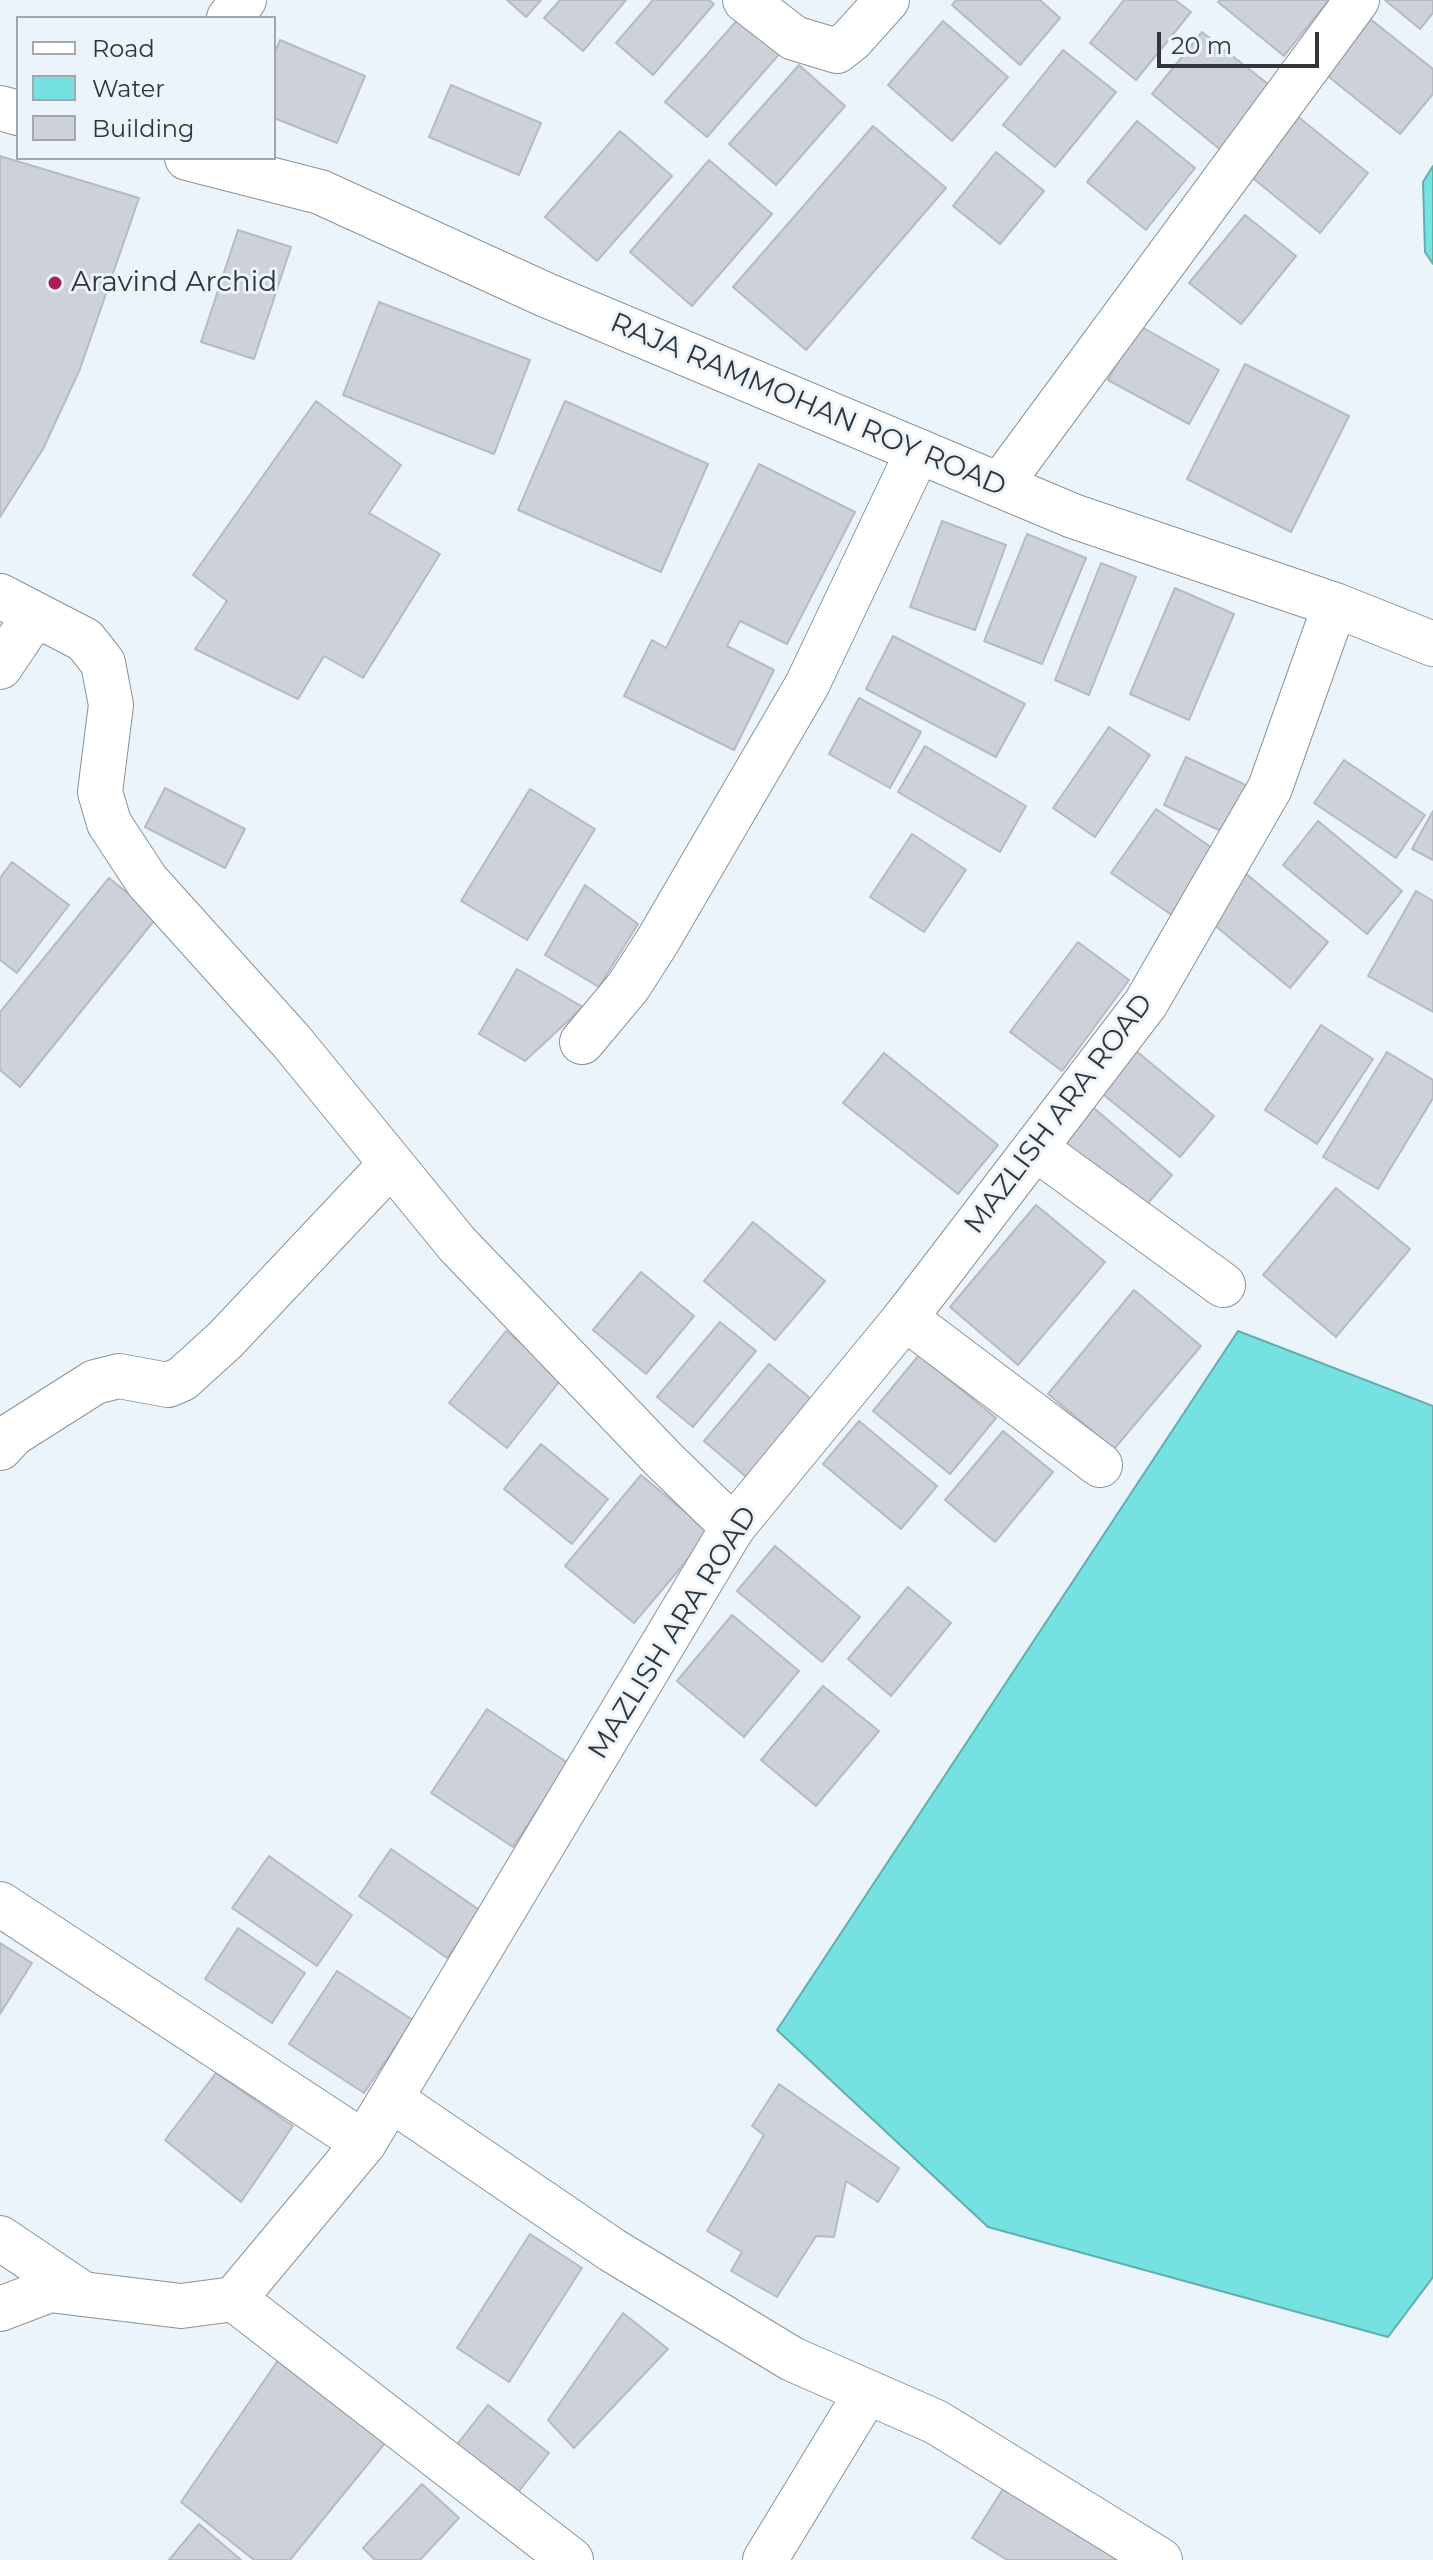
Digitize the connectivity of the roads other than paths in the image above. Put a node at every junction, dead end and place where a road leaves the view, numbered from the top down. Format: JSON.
{"nodes":[{"id":1,"x":244,"y":0,"type":"edge"},
{"id":2,"x":745,"y":0,"type":"edge"},
{"id":3,"x":887,"y":0,"type":"edge"},
{"id":4,"x":1357,"y":0,"type":"edge"},
{"id":5,"x":231,"y":16,"type":"edge"},
{"id":6,"x":195,"y":160,"type":"edge"},
{"id":7,"x":918,"y":451,"type":"junction"},
{"id":8,"x":1000,"y":485,"type":"junction"},
{"id":9,"x":17,"y":605,"type":"edge"},
{"id":10,"x":1335,"y":605,"type":"junction"},
{"id":11,"x":1433,"y":644,"type":"edge"},
{"id":12,"x":0,"y":667,"type":"edge"},
{"id":13,"x":582,"y":1042,"type":"dead end"},
{"id":14,"x":1035,"y":1148,"type":"junction"},
{"id":15,"x":391,"y":1164,"type":"junction"},
{"id":16,"x":1223,"y":1285,"type":"dead end"},
{"id":17,"x":905,"y":1318,"type":"junction"},
{"id":18,"x":0,"y":1448,"type":"edge"},
{"id":19,"x":1100,"y":1465,"type":"dead end"},
{"id":20,"x":733,"y":1527,"type":"junction"},
{"id":21,"x":0,"y":1904,"type":"edge"},
{"id":22,"x":392,"y":2100,"type":"junction"},
{"id":23,"x":364,"y":2143,"type":"junction"},
{"id":24,"x":0,"y":2238,"type":"edge"},
{"id":25,"x":83,"y":2294,"type":"junction"},
{"id":26,"x":234,"y":2299,"type":"junction"},
{"id":27,"x":0,"y":2309,"type":"edge"},
{"id":28,"x":867,"y":2392,"type":"junction"},
{"id":29,"x":571,"y":2560,"type":"edge"},
{"id":30,"x":765,"y":2560,"type":"edge"},
{"id":31,"x":1160,"y":2560,"type":"edge"}],
"edges":[{"from":1,"to":5,"type":"street"},
{"from":2,"to":3,"type":"street"},
{"from":4,"to":8,"type":"street"},
{"from":6,"to":7,"type":"street","name":"RAJA RAMMOHAN ROY ROAD"},
{"from":7,"to":8,"type":"street","name":"RAJA RAMMOHAN ROY ROAD"},
{"from":7,"to":13,"type":"street"},
{"from":8,"to":10,"type":"street","name":"RAJA RAMMOHAN ROY ROAD"},
{"from":9,"to":12,"type":"street"},
{"from":9,"to":15,"type":"street"},
{"from":10,"to":11,"type":"street","name":"RAJA RAMMOHAN ROY ROAD"},
{"from":10,"to":14,"type":"street","name":"MAZLISH ARA ROAD"},
{"from":14,"to":16,"type":"street"},
{"from":14,"to":17,"type":"street","name":"MAZLISH ARA ROAD"},
{"from":15,"to":18,"type":"street"},
{"from":15,"to":20,"type":"street"},
{"from":17,"to":19,"type":"street"},
{"from":17,"to":20,"type":"street","name":"MAZLISH ARA ROAD"},
{"from":20,"to":22,"type":"street","name":"MAZLISH ARA ROAD"},
{"from":21,"to":23,"type":"street"},
{"from":22,"to":23,"type":"street","name":"MAZLISH ARA ROAD"},
{"from":22,"to":28,"type":"street"},
{"from":23,"to":26,"type":"street","name":"MAZLISH ARA ROAD"},
{"from":24,"to":25,"type":"street"},
{"from":25,"to":26,"type":"street"},
{"from":25,"to":27,"type":"street"},
{"from":26,"to":29,"type":"street"},
{"from":28,"to":30,"type":"street"},
{"from":28,"to":31,"type":"street"}]}
